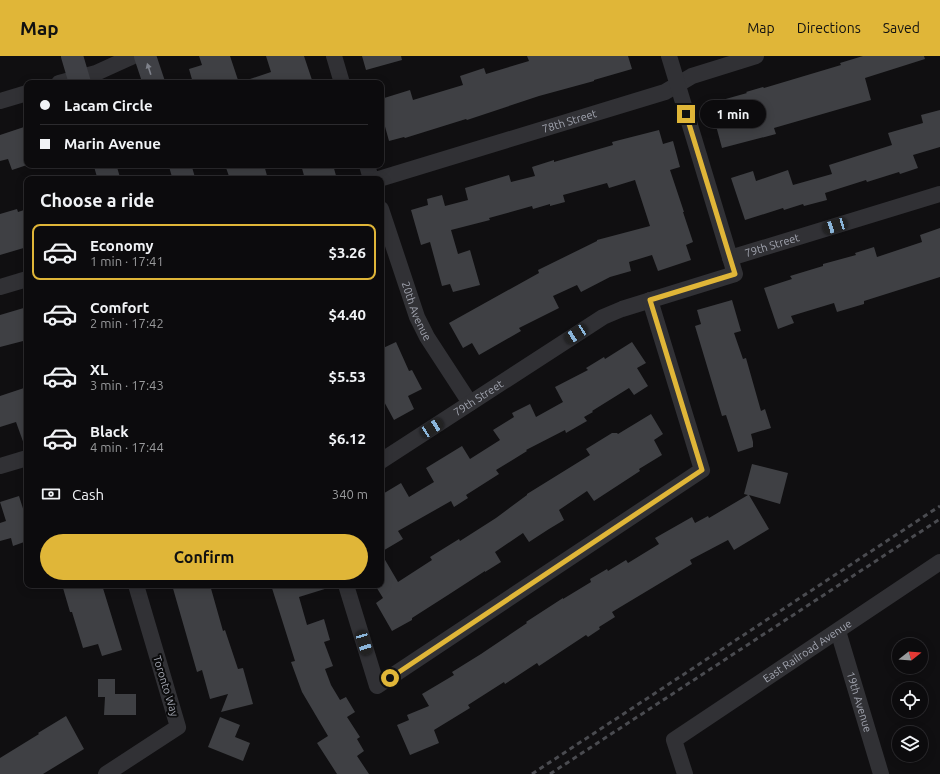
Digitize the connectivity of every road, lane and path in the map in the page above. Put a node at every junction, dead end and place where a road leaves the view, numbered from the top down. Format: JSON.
{"nodes":[{"id":1,"x":72,"y":56,"type":"edge"},
{"id":2,"x":133,"y":56,"type":"edge"},
{"id":3,"x":145,"y":56,"type":"edge"},
{"id":4,"x":334,"y":56,"type":"edge"},
{"id":5,"x":669,"y":56,"type":"edge"},
{"id":6,"x":756,"y":56,"type":"edge"},
{"id":7,"x":72,"y":80,"type":"edge"},
{"id":8,"x":75,"y":80,"type":"edge"},
{"id":9,"x":153,"y":80,"type":"edge"},
{"id":10,"x":341,"y":80,"type":"edge"},
{"id":11,"x":678,"y":85,"type":"junction"},
{"id":12,"x":24,"y":94,"type":"edge"},
{"id":13,"x":0,"y":101,"type":"edge"},
{"id":14,"x":384,"y":177,"type":"edge"},
{"id":15,"x":940,"y":194,"type":"edge"},
{"id":16,"x":384,"y":218,"type":"edge"},
{"id":17,"x":730,"y":258,"type":"junction"},
{"id":18,"x":24,"y":280,"type":"edge"},
{"id":19,"x":0,"y":287,"type":"edge"},
{"id":20,"x":650,"y":300,"type":"junction"},
{"id":21,"x":470,"y":403,"type":"junction"},
{"id":22,"x":24,"y":459,"type":"edge"},
{"id":23,"x":384,"y":459,"type":"edge"},
{"id":24,"x":0,"y":466,"type":"edge"},
{"id":25,"x":940,"y":562,"type":"edge"},
{"id":26,"x":137,"y":588,"type":"edge"},
{"id":27,"x":347,"y":588,"type":"edge"},
{"id":28,"x":838,"y":631,"type":"junction"},
{"id":29,"x":106,"y":774,"type":"edge"},
{"id":30,"x":684,"y":774,"type":"edge"},
{"id":31,"x":881,"y":774,"type":"edge"}],
"edges":[{"from":1,"to":7,"type":"street"},
{"from":2,"to":8,"type":"street"},
{"from":9,"to":3,"type":"street","one_way":true},
{"from":4,"to":10,"type":"street"},
{"from":5,"to":11,"type":"street"},
{"from":6,"to":11,"type":"street","name":"78th Street"},
{"from":11,"to":14,"type":"street","name":"78th Street"},
{"from":11,"to":17,"type":"street"},
{"from":12,"to":13,"type":"street"},
{"from":15,"to":17,"type":"street","name":"79th Street"},
{"from":16,"to":21,"type":"street","name":"20th Avenue"},
{"from":17,"to":20,"type":"street","name":"79th Street"},
{"from":18,"to":19,"type":"street"},
{"from":20,"to":21,"type":"street","name":"79th Street"},
{"from":20,"to":27,"type":"street"},
{"from":21,"to":23,"type":"street","name":"79th Street"},
{"from":22,"to":24,"type":"street"},
{"from":25,"to":28,"type":"street","name":"East Railroad Avenue"},
{"from":26,"to":29,"type":"street","name":"Toronto Way"},
{"from":28,"to":30,"type":"street","name":"East Railroad Avenue"},
{"from":28,"to":31,"type":"street","name":"19th Avenue"}]}
